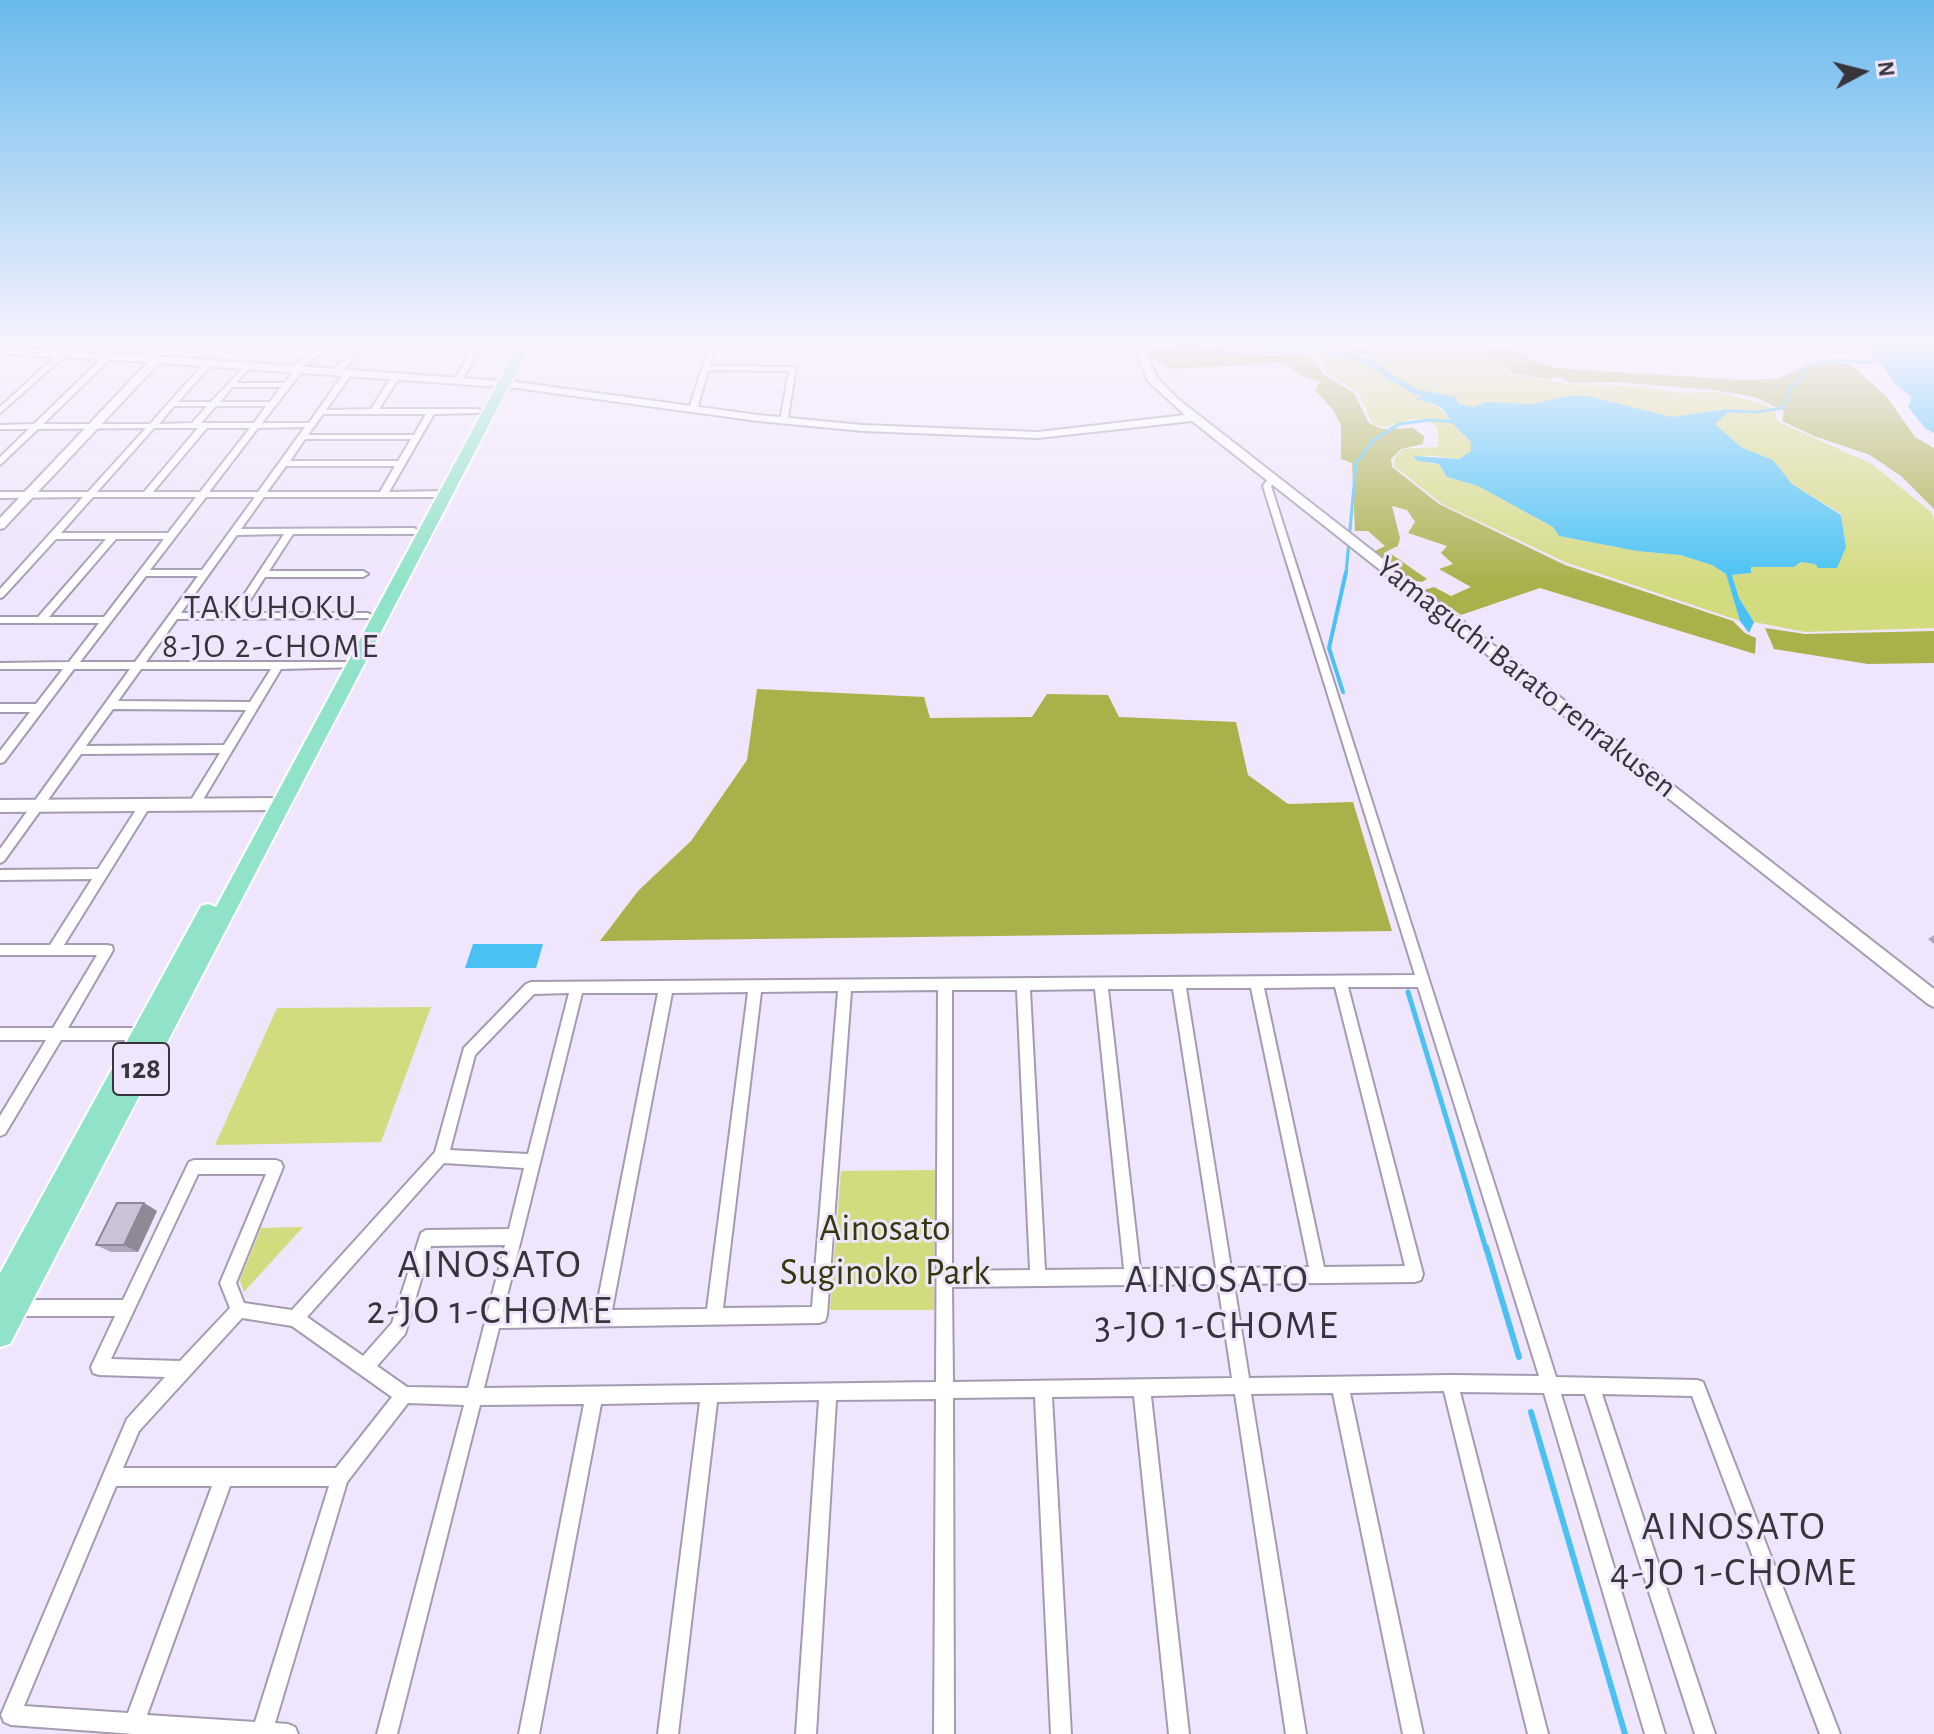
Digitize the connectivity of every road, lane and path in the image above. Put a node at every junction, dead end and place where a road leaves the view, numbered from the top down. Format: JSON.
{"nodes":[{"id":1,"x":39,"y":423,"type":"edge"},
{"id":2,"x":97,"y":423,"type":"edge"},
{"id":3,"x":155,"y":423,"type":"edge"},
{"id":4,"x":201,"y":423,"type":"edge"},
{"id":5,"x":257,"y":423,"type":"edge"},
{"id":6,"x":425,"y":423,"type":"edge"},
{"id":7,"x":473,"y":423,"type":"edge"},
{"id":8,"x":477,"y":423,"type":"edge"},
{"id":9,"x":806,"y":423,"type":"edge"},
{"id":10,"x":1144,"y":423,"type":"edge"},
{"id":11,"x":1203,"y":423,"type":"edge"},
{"id":12,"x":311,"y":425,"type":"joint"},
{"id":13,"x":94,"y":426,"type":"junction"},
{"id":14,"x":152,"y":426,"type":"junction"},
{"id":15,"x":199,"y":426,"type":"junction"},
{"id":16,"x":255,"y":426,"type":"junction"},
{"id":17,"x":0,"y":427,"type":"edge"},
{"id":18,"x":35,"y":427,"type":"junction"},
{"id":19,"x":303,"y":437,"type":"junction"},
{"id":20,"x":416,"y":437,"type":"junction"},
{"id":21,"x":0,"y":462,"type":"edge"},
{"id":22,"x":284,"y":463,"type":"junction"},
{"id":23,"x":401,"y":464,"type":"junction"},
{"id":24,"x":1273,"y":478,"type":"junction"},
{"id":25,"x":91,"y":494,"type":"junction"},
{"id":26,"x":147,"y":494,"type":"junction"},
{"id":27,"x":203,"y":494,"type":"junction"},
{"id":28,"x":262,"y":494,"type":"junction"},
{"id":29,"x":383,"y":494,"type":"junction"},
{"id":30,"x":440,"y":494,"type":"junction"},
{"id":31,"x":0,"y":495,"type":"edge"},
{"id":32,"x":28,"y":495,"type":"junction"},
{"id":33,"x":0,"y":525,"type":"edge"},
{"id":34,"x":291,"y":531,"type":"junction"},
{"id":35,"x":414,"y":531,"type":"junction"},
{"id":36,"x":235,"y":532,"type":"junction"},
{"id":37,"x":53,"y":536,"type":"junction"},
{"id":38,"x":113,"y":536,"type":"junction"},
{"id":39,"x":171,"y":536,"type":"junction"},
{"id":40,"x":143,"y":573,"type":"junction"},
{"id":41,"x":205,"y":573,"type":"junction"},
{"id":42,"x":0,"y":574,"type":"edge"},
{"id":43,"x":19,"y":574,"type":"junction"},
{"id":44,"x":262,"y":574,"type":"junction"},
{"id":45,"x":363,"y":574,"type":"dead end"},
{"id":46,"x":0,"y":595,"type":"edge"},
{"id":47,"x":175,"y":616,"type":"junction"},
{"id":48,"x":235,"y":616,"type":"junction"},
{"id":49,"x":368,"y":616,"type":"junction"},
{"id":50,"x":0,"y":620,"type":"edge"},
{"id":51,"x":41,"y":620,"type":"junction"},
{"id":52,"x":107,"y":620,"type":"junction"},
{"id":53,"x":72,"y":665,"type":"junction"},
{"id":54,"x":139,"y":665,"type":"junction"},
{"id":55,"x":278,"y":665,"type":"junction"},
{"id":56,"x":348,"y":665,"type":"junction"},
{"id":57,"x":0,"y":666,"type":"edge"},
{"id":58,"x":110,"y":705,"type":"junction"},
{"id":59,"x":253,"y":706,"type":"junction"},
{"id":60,"x":0,"y":708,"type":"edge"},
{"id":61,"x":40,"y":708,"type":"junction"},
{"id":62,"x":227,"y":749,"type":"junction"},
{"id":63,"x":78,"y":750,"type":"junction"},
{"id":64,"x":2,"y":755,"type":"edge"},
{"id":65,"x":274,"y":804,"type":"junction"},
{"id":66,"x":38,"y":805,"type":"junction"},
{"id":67,"x":145,"y":805,"type":"junction"},
{"id":68,"x":194,"y":805,"type":"junction"},
{"id":69,"x":0,"y":806,"type":"edge"},
{"id":70,"x":0,"y":858,"type":"edge"},
{"id":71,"x":101,"y":874,"type":"junction"},
{"id":72,"x":0,"y":875,"type":"edge"},
{"id":73,"x":0,"y":950,"type":"edge"},
{"id":74,"x":54,"y":950,"type":"junction"},
{"id":75,"x":1340,"y":981,"type":"junction"},
{"id":76,"x":1421,"y":981,"type":"junction"},
{"id":77,"x":1256,"y":982,"type":"junction"},
{"id":78,"x":1101,"y":983,"type":"junction"},
{"id":79,"x":1179,"y":983,"type":"junction"},
{"id":80,"x":1023,"y":984,"type":"junction"},
{"id":81,"x":945,"y":985,"type":"junction"},
{"id":82,"x":755,"y":986,"type":"junction"},
{"id":83,"x":845,"y":986,"type":"junction"},
{"id":84,"x":666,"y":987,"type":"junction"},
{"id":85,"x":577,"y":988,"type":"junction"},
{"id":86,"x":1934,"y":999,"type":"edge"},
{"id":87,"x":0,"y":1034,"type":"edge"},
{"id":88,"x":57,"y":1034,"type":"junction"},
{"id":89,"x":143,"y":1034,"type":"junction"},
{"id":90,"x":4,"y":1115,"type":"edge"},
{"id":91,"x":0,"y":1129,"type":"edge"},
{"id":92,"x":441,"y":1156,"type":"junction"},
{"id":93,"x":534,"y":1161,"type":"junction"},
{"id":94,"x":514,"y":1237,"type":"junction"},
{"id":95,"x":1318,"y":1275,"type":"junction"},
{"id":96,"x":1223,"y":1276,"type":"junction"},
{"id":97,"x":1133,"y":1277,"type":"junction"},
{"id":98,"x":1038,"y":1278,"type":"junction"},
{"id":99,"x":945,"y":1279,"type":"junction"},
{"id":100,"x":5,"y":1305,"type":"edge"},
{"id":101,"x":127,"y":1308,"type":"junction"},
{"id":102,"x":239,"y":1310,"type":"junction"},
{"id":103,"x":714,"y":1316,"type":"junction"},
{"id":104,"x":603,"y":1317,"type":"junction"},
{"id":105,"x":295,"y":1318,"type":"junction"},
{"id":106,"x":494,"y":1320,"type":"junction"},
{"id":107,"x":0,"y":1334,"type":"edge"},
{"id":108,"x":365,"y":1367,"type":"junction"},
{"id":109,"x":183,"y":1369,"type":"junction"},
{"id":110,"x":1450,"y":1383,"type":"junction"},
{"id":111,"x":1549,"y":1385,"type":"junction"},
{"id":112,"x":1340,"y":1386,"type":"junction"},
{"id":113,"x":1591,"y":1386,"type":"junction"},
{"id":114,"x":1241,"y":1387,"type":"junction"},
{"id":115,"x":1142,"y":1388,"type":"junction"},
{"id":116,"x":1043,"y":1389,"type":"junction"},
{"id":117,"x":945,"y":1390,"type":"junction"},
{"id":118,"x":828,"y":1392,"type":"junction"},
{"id":119,"x":710,"y":1393,"type":"junction"},
{"id":120,"x":404,"y":1395,"type":"junction"},
{"id":121,"x":594,"y":1395,"type":"junction"},
{"id":122,"x":474,"y":1397,"type":"junction"},
{"id":123,"x":111,"y":1477,"type":"junction"},
{"id":124,"x":224,"y":1477,"type":"junction"},
{"id":125,"x":340,"y":1477,"type":"junction"},
{"id":126,"x":134,"y":1724,"type":"junction"},
{"id":127,"x":262,"y":1732,"type":"edge"},
{"id":128,"x":288,"y":1734,"type":"edge"},
{"id":129,"x":387,"y":1734,"type":"edge"},
{"id":130,"x":529,"y":1734,"type":"edge"},
{"id":131,"x":668,"y":1734,"type":"edge"},
{"id":132,"x":806,"y":1734,"type":"edge"},
{"id":133,"x":944,"y":1734,"type":"edge"},
{"id":134,"x":1061,"y":1734,"type":"edge"},
{"id":135,"x":1179,"y":1734,"type":"edge"},
{"id":136,"x":1296,"y":1734,"type":"edge"},
{"id":137,"x":1413,"y":1734,"type":"edge"},
{"id":138,"x":1538,"y":1734,"type":"edge"},
{"id":139,"x":1655,"y":1734,"type":"edge"},
{"id":140,"x":1705,"y":1734,"type":"edge"},
{"id":141,"x":1830,"y":1734,"type":"edge"}],
"edges":[{"from":1,"to":18,"type":"street"},
{"from":2,"to":13,"type":"street"},
{"from":3,"to":14,"type":"street"},
{"from":4,"to":15,"type":"street"},
{"from":5,"to":16,"type":"street"},
{"from":6,"to":20,"type":"street"},
{"from":7,"to":30,"type":"main road","number":"128"},
{"from":8,"to":30,"type":"main road","number":"128"},
{"from":9,"to":10,"type":"street"},
{"from":11,"to":24,"type":"street","name":"Yamaguchi Barato renrakusen"},
{"from":12,"to":16,"type":"street"},
{"from":12,"to":19,"type":"street"},
{"from":13,"to":14,"type":"street"},
{"from":13,"to":18,"type":"street"},
{"from":13,"to":32,"type":"street"},
{"from":14,"to":15,"type":"street"},
{"from":14,"to":25,"type":"street"},
{"from":15,"to":16,"type":"street"},
{"from":15,"to":26,"type":"street"},
{"from":16,"to":27,"type":"street"},
{"from":17,"to":18,"type":"street"},
{"from":18,"to":21,"type":"street"},
{"from":19,"to":20,"type":"street"},
{"from":19,"to":22,"type":"street"},
{"from":20,"to":23,"type":"street"},
{"from":22,"to":23,"type":"street"},
{"from":22,"to":28,"type":"street"},
{"from":23,"to":29,"type":"street"},
{"from":24,"to":76,"type":"street"},
{"from":24,"to":86,"type":"street","name":"Yamaguchi Barato renrakusen"},
{"from":25,"to":26,"type":"street"},
{"from":25,"to":32,"type":"street"},
{"from":25,"to":37,"type":"street"},
{"from":26,"to":27,"type":"street"},
{"from":27,"to":28,"type":"street"},
{"from":27,"to":39,"type":"street"},
{"from":28,"to":29,"type":"street"},
{"from":28,"to":36,"type":"street"},
{"from":29,"to":30,"type":"street"},
{"from":30,"to":35,"type":"main road","number":"128"},
{"from":30,"to":56,"type":"main road","number":"128"},
{"from":31,"to":32,"type":"street"},
{"from":32,"to":33,"type":"street"},
{"from":34,"to":35,"type":"street"},
{"from":34,"to":36,"type":"street"},
{"from":34,"to":44,"type":"street"},
{"from":35,"to":49,"type":"main road","number":"128"},
{"from":36,"to":41,"type":"street"},
{"from":37,"to":38,"type":"street"},
{"from":37,"to":43,"type":"street"},
{"from":38,"to":39,"type":"street"},
{"from":38,"to":51,"type":"street"},
{"from":39,"to":40,"type":"street"},
{"from":40,"to":41,"type":"street"},
{"from":40,"to":52,"type":"street"},
{"from":41,"to":47,"type":"street"},
{"from":42,"to":43,"type":"street"},
{"from":43,"to":46,"type":"street"},
{"from":44,"to":45,"type":"street"},
{"from":44,"to":48,"type":"street"},
{"from":47,"to":48,"type":"street"},
{"from":47,"to":54,"type":"street"},
{"from":48,"to":49,"type":"street"},
{"from":49,"to":56,"type":"main road","number":"128"},
{"from":50,"to":51,"type":"street"},
{"from":51,"to":52,"type":"street"},
{"from":52,"to":53,"type":"street"},
{"from":53,"to":54,"type":"street"},
{"from":53,"to":57,"type":"street"},
{"from":53,"to":61,"type":"street"},
{"from":54,"to":55,"type":"street"},
{"from":54,"to":58,"type":"street"},
{"from":55,"to":56,"type":"street"},
{"from":55,"to":59,"type":"street"},
{"from":56,"to":65,"type":"main road","number":"128"},
{"from":58,"to":59,"type":"street"},
{"from":58,"to":63,"type":"street"},
{"from":59,"to":62,"type":"street"},
{"from":60,"to":61,"type":"street"},
{"from":61,"to":64,"type":"street"},
{"from":62,"to":63,"type":"street"},
{"from":62,"to":68,"type":"street"},
{"from":63,"to":66,"type":"street"},
{"from":65,"to":68,"type":"street"},
{"from":65,"to":89,"type":"main road","number":"128"},
{"from":65,"to":100,"type":"main road","number":"128"},
{"from":66,"to":67,"type":"street"},
{"from":66,"to":69,"type":"street"},
{"from":66,"to":70,"type":"street"},
{"from":67,"to":68,"type":"street"},
{"from":67,"to":71,"type":"street"},
{"from":71,"to":72,"type":"street"},
{"from":71,"to":74,"type":"street"},
{"from":73,"to":74,"type":"street"},
{"from":74,"to":88,"type":"street"},
{"from":75,"to":76,"type":"street"},
{"from":75,"to":77,"type":"street"},
{"from":75,"to":95,"type":"street"},
{"from":76,"to":111,"type":"street"},
{"from":77,"to":79,"type":"street"},
{"from":77,"to":95,"type":"street"},
{"from":78,"to":79,"type":"street"},
{"from":78,"to":80,"type":"street"},
{"from":78,"to":97,"type":"street"},
{"from":79,"to":96,"type":"street"},
{"from":80,"to":81,"type":"street"},
{"from":80,"to":98,"type":"street"},
{"from":81,"to":83,"type":"street"},
{"from":81,"to":99,"type":"street"},
{"from":82,"to":83,"type":"street"},
{"from":82,"to":84,"type":"street"},
{"from":82,"to":103,"type":"street"},
{"from":83,"to":103,"type":"street"},
{"from":84,"to":85,"type":"street"},
{"from":84,"to":104,"type":"street"},
{"from":85,"to":92,"type":"street"},
{"from":85,"to":93,"type":"street"},
{"from":87,"to":88,"type":"street"},
{"from":88,"to":89,"type":"street"},
{"from":88,"to":90,"type":"street"},
{"from":89,"to":100,"type":"main road","number":"128"},
{"from":90,"to":91,"type":"street"},
{"from":92,"to":93,"type":"street"},
{"from":92,"to":105,"type":"street"},
{"from":93,"to":94,"type":"street"},
{"from":94,"to":106,"type":"street"},
{"from":94,"to":108,"type":"street"},
{"from":95,"to":96,"type":"street"},
{"from":96,"to":97,"type":"street"},
{"from":96,"to":114,"type":"street"},
{"from":97,"to":98,"type":"street"},
{"from":98,"to":99,"type":"street"},
{"from":99,"to":117,"type":"street"},
{"from":100,"to":101,"type":"street"},
{"from":100,"to":107,"type":"main road","number":"128"},
{"from":101,"to":102,"type":"street"},
{"from":101,"to":109,"type":"street"},
{"from":102,"to":105,"type":"street"},
{"from":102,"to":109,"type":"street"},
{"from":103,"to":104,"type":"street"},
{"from":104,"to":106,"type":"street"},
{"from":105,"to":108,"type":"street"},
{"from":106,"to":122,"type":"street"},
{"from":108,"to":120,"type":"street"},
{"from":109,"to":123,"type":"street"},
{"from":110,"to":111,"type":"street"},
{"from":110,"to":112,"type":"street"},
{"from":110,"to":138,"type":"street"},
{"from":111,"to":113,"type":"street"},
{"from":111,"to":139,"type":"street"},
{"from":112,"to":114,"type":"street"},
{"from":112,"to":137,"type":"street"},
{"from":113,"to":140,"type":"street"},
{"from":113,"to":141,"type":"street"},
{"from":114,"to":115,"type":"street"},
{"from":114,"to":136,"type":"street"},
{"from":115,"to":116,"type":"street"},
{"from":115,"to":135,"type":"street"},
{"from":116,"to":117,"type":"street"},
{"from":116,"to":134,"type":"street"},
{"from":117,"to":118,"type":"street"},
{"from":117,"to":133,"type":"street"},
{"from":118,"to":119,"type":"street"},
{"from":118,"to":132,"type":"street"},
{"from":119,"to":121,"type":"street"},
{"from":119,"to":131,"type":"street"},
{"from":120,"to":122,"type":"street"},
{"from":120,"to":125,"type":"street"},
{"from":121,"to":122,"type":"street"},
{"from":121,"to":130,"type":"street"},
{"from":122,"to":129,"type":"street"},
{"from":123,"to":124,"type":"street"},
{"from":123,"to":126,"type":"street"},
{"from":124,"to":125,"type":"street"},
{"from":124,"to":126,"type":"street"},
{"from":125,"to":127,"type":"street"},
{"from":126,"to":127,"type":"street"},
{"from":127,"to":128,"type":"street"}]}
